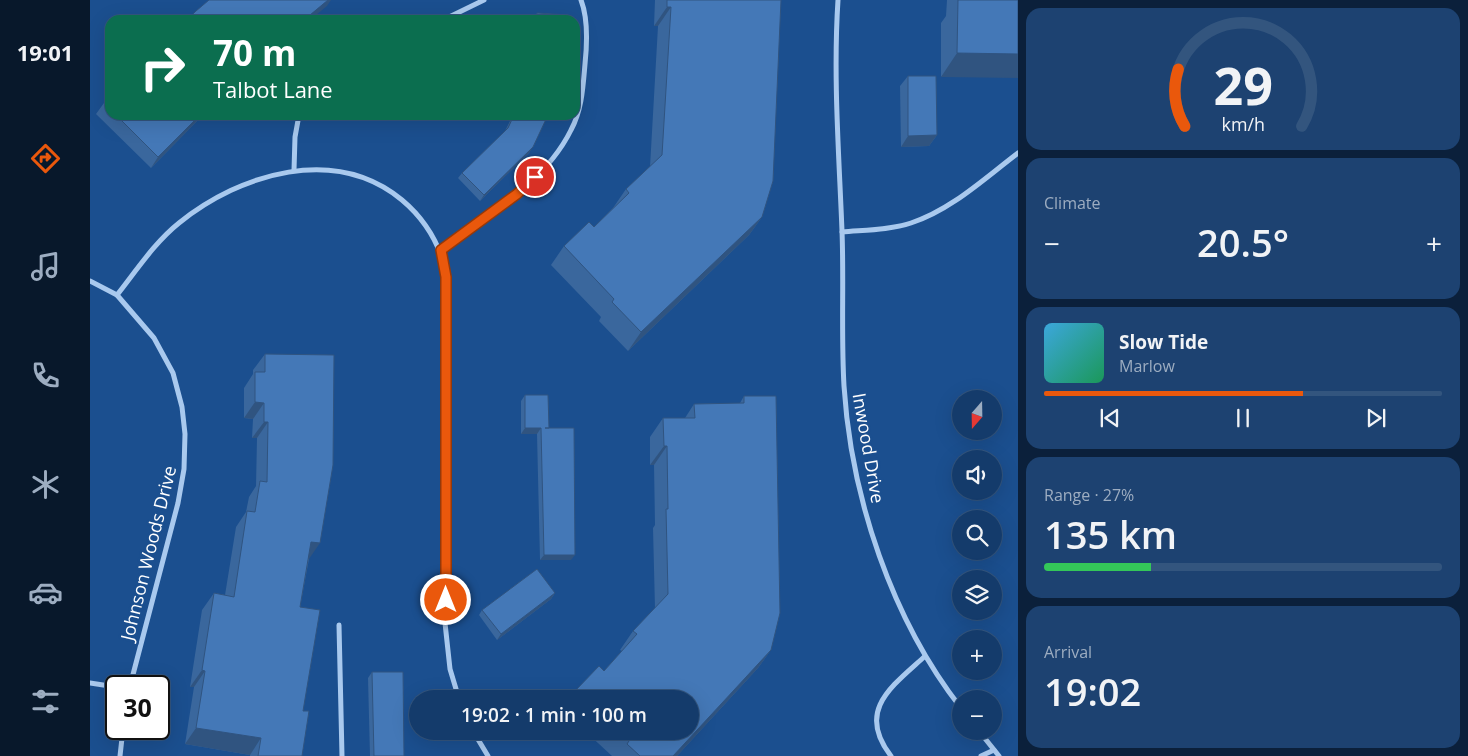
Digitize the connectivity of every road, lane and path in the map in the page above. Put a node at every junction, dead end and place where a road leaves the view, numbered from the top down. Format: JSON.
{"nodes":[{"id":1,"x":484,"y":0,"type":"edge"},
{"id":2,"x":581,"y":0,"type":"edge"},
{"id":3,"x":838,"y":0,"type":"edge"},
{"id":4,"x":454,"y":15,"type":"edge"},
{"id":5,"x":580,"y":102,"type":"edge"},
{"id":6,"x":298,"y":120,"type":"edge"},
{"id":7,"x":575,"y":120,"type":"edge"},
{"id":8,"x":1018,"y":154,"type":"edge"},
{"id":9,"x":294,"y":170,"type":"junction"},
{"id":10,"x":842,"y":232,"type":"junction"},
{"id":11,"x":441,"y":250,"type":"junction"},
{"id":12,"x":90,"y":281,"type":"edge"},
{"id":13,"x":117,"y":295,"type":"junction"},
{"id":14,"x":339,"y":625,"type":"dead end"},
{"id":15,"x":924,"y":657,"type":"junction"},
{"id":16,"x":133,"y":675,"type":"edge"},
{"id":17,"x":90,"y":683,"type":"edge"},
{"id":18,"x":105,"y":685,"type":"edge"},
{"id":19,"x":456,"y":690,"type":"edge"},
{"id":20,"x":952,"y":696,"type":"edge"},
{"id":21,"x":122,"y":740,"type":"edge"},
{"id":22,"x":478,"y":740,"type":"edge"},
{"id":23,"x":986,"y":740,"type":"edge"},
{"id":24,"x":994,"y":750,"type":"junction"},
{"id":25,"x":120,"y":756,"type":"edge"},
{"id":26,"x":342,"y":756,"type":"edge"},
{"id":27,"x":488,"y":756,"type":"edge"},
{"id":28,"x":891,"y":756,"type":"edge"},
{"id":29,"x":981,"y":756,"type":"edge"},
{"id":30,"x":999,"y":756,"type":"edge"}],
"edges":[{"from":1,"to":4,"type":"street"},
{"from":2,"to":5,"type":"street"},
{"from":3,"to":10,"type":"street","name":"Inwood Drive"},
{"from":6,"to":9,"type":"street"},
{"from":7,"to":11,"type":"street"},
{"from":8,"to":10,"type":"street"},
{"from":9,"to":11,"type":"street"},
{"from":9,"to":13,"type":"street"},
{"from":10,"to":15,"type":"street","name":"Inwood Drive"},
{"from":11,"to":19,"type":"street"},
{"from":12,"to":13,"type":"street","name":"Johnson Woods Drive"},
{"from":13,"to":16,"type":"street","name":"Johnson Woods Drive"},
{"from":14,"to":26,"type":"street"},
{"from":15,"to":20,"type":"street","name":"Inwood Drive"},
{"from":15,"to":28,"type":"street"},
{"from":17,"to":18,"type":"street"},
{"from":21,"to":25,"type":"street"},
{"from":22,"to":27,"type":"street"},
{"from":23,"to":24,"type":"street"},
{"from":24,"to":29,"type":"street"},
{"from":24,"to":30,"type":"street"}]}
